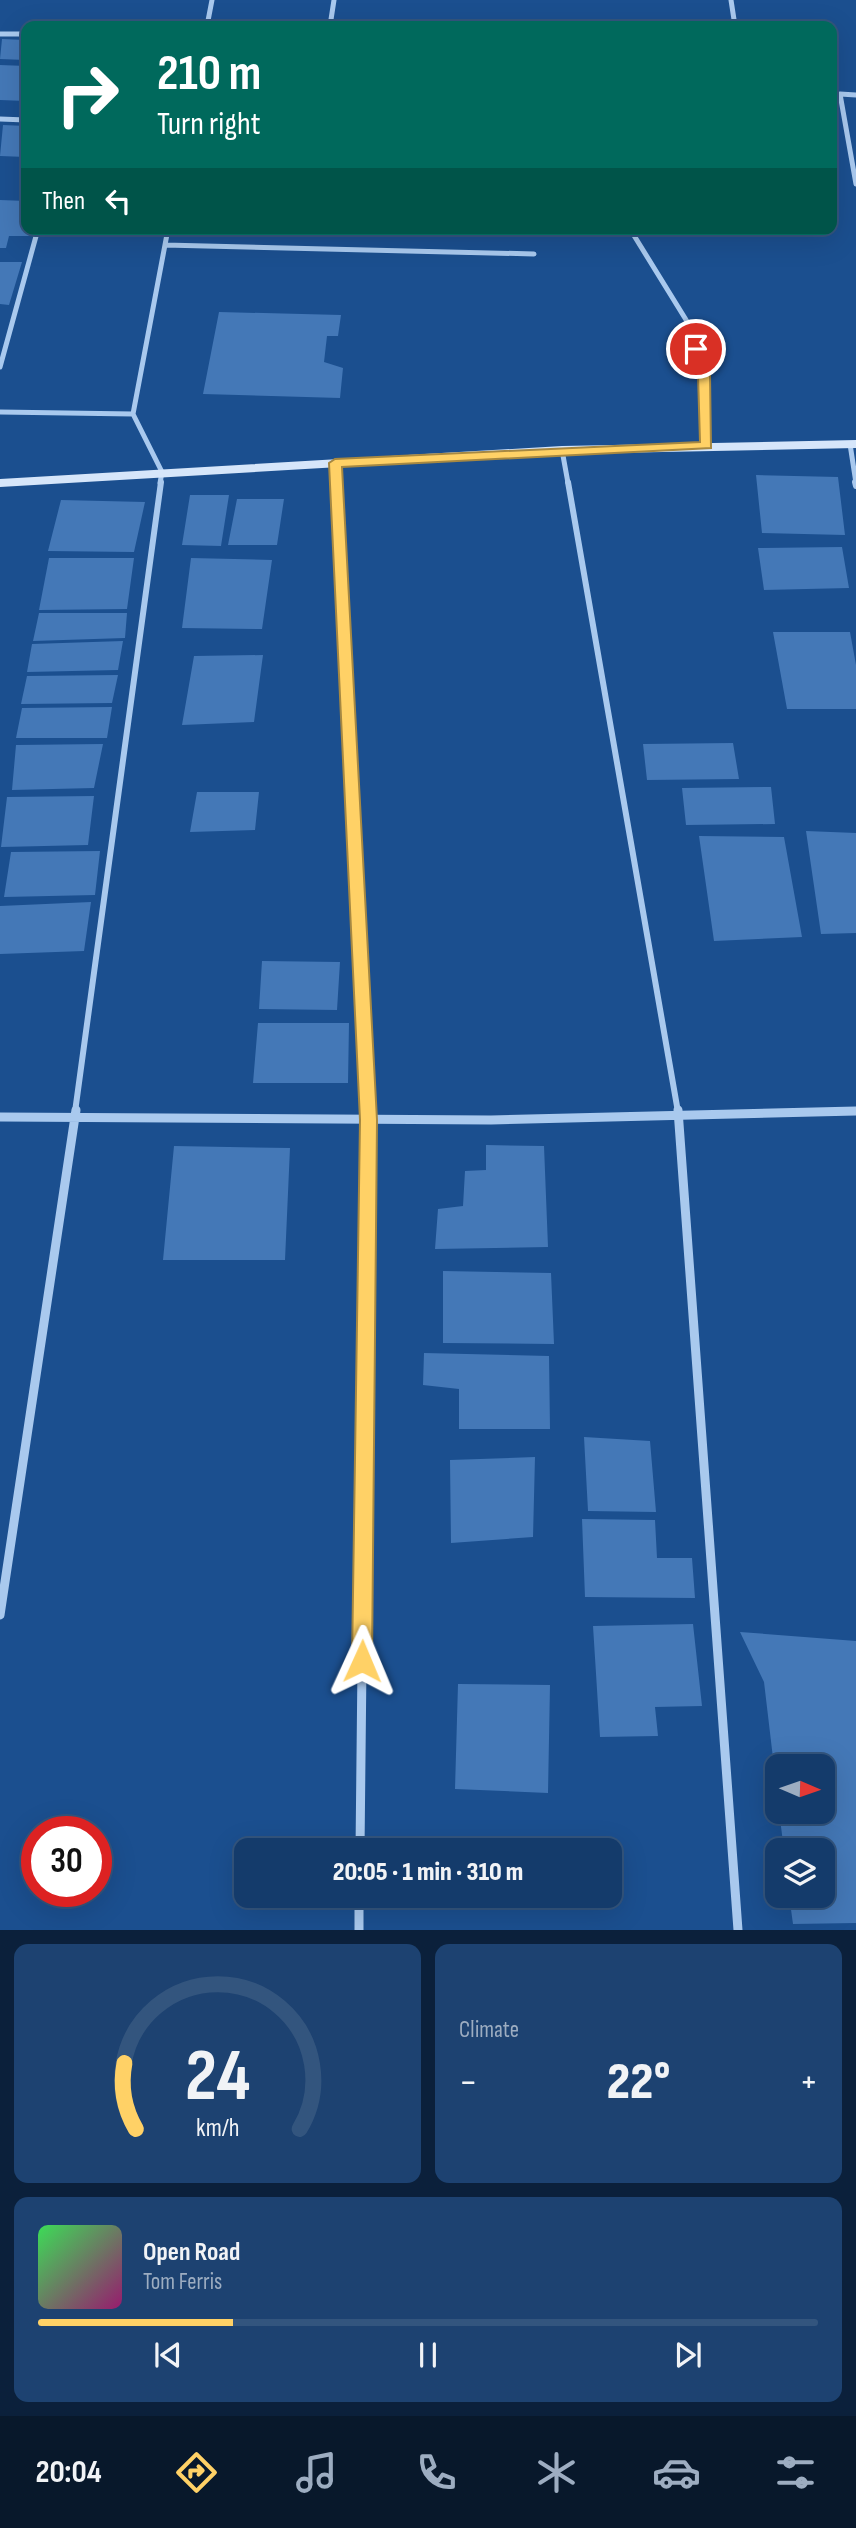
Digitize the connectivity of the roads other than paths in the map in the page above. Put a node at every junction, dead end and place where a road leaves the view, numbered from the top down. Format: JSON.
{"nodes":[{"id":1,"x":212,"y":0,"type":"edge"},
{"id":2,"x":334,"y":0,"type":"edge"},
{"id":3,"x":731,"y":0,"type":"edge"},
{"id":4,"x":207,"y":21,"type":"edge"},
{"id":5,"x":331,"y":21,"type":"edge"},
{"id":6,"x":734,"y":21,"type":"edge"},
{"id":7,"x":0,"y":34,"type":"edge"},
{"id":8,"x":21,"y":34,"type":"edge"},
{"id":9,"x":856,"y":95,"type":"edge"},
{"id":10,"x":0,"y":119,"type":"edge"},
{"id":11,"x":21,"y":120,"type":"edge"},
{"id":12,"x":856,"y":184,"type":"edge"},
{"id":13,"x":36,"y":235,"type":"edge"},
{"id":14,"x":167,"y":235,"type":"edge"},
{"id":15,"x":635,"y":235,"type":"edge"},
{"id":16,"x":165,"y":245,"type":"junction"},
{"id":17,"x":534,"y":254,"type":"dead end"},
{"id":18,"x":0,"y":367,"type":"edge"},
{"id":19,"x":0,"y":412,"type":"edge"},
{"id":20,"x":133,"y":414,"type":"junction"},
{"id":21,"x":853,"y":444,"type":"edge"},
{"id":22,"x":707,"y":445,"type":"junction"},
{"id":23,"x":562,"y":450,"type":"junction"},
{"id":24,"x":335,"y":463,"type":"junction"},
{"id":25,"x":162,"y":472,"type":"junction"},
{"id":26,"x":0,"y":483,"type":"edge"},
{"id":27,"x":856,"y":486,"type":"edge"},
{"id":28,"x":856,"y":1111,"type":"edge"},
{"id":29,"x":75,"y":1114,"type":"junction"},
{"id":30,"x":0,"y":1117,"type":"edge"},
{"id":31,"x":679,"y":1118,"type":"junction"},
{"id":32,"x":369,"y":1120,"type":"junction"},
{"id":33,"x":0,"y":1615,"type":"edge"},
{"id":34,"x":360,"y":1838,"type":"edge"},
{"id":35,"x":359,"y":1908,"type":"edge"},
{"id":36,"x":359,"y":1930,"type":"edge"},
{"id":37,"x":738,"y":1930,"type":"edge"}],
"edges":[{"from":1,"to":4,"type":"street"},
{"from":2,"to":5,"type":"street"},
{"from":3,"to":6,"type":"street"},
{"from":7,"to":8,"type":"street"},
{"from":9,"to":12,"type":"street"},
{"from":10,"to":11,"type":"street"},
{"from":13,"to":18,"type":"street"},
{"from":14,"to":16,"type":"street"},
{"from":15,"to":22,"type":"street"},
{"from":16,"to":17,"type":"street"},
{"from":16,"to":20,"type":"street"},
{"from":19,"to":20,"type":"street"},
{"from":20,"to":25,"type":"street"},
{"from":21,"to":22,"type":"street"},
{"from":21,"to":27,"type":"street"},
{"from":22,"to":23,"type":"street"},
{"from":23,"to":24,"type":"street"},
{"from":23,"to":31,"type":"street"},
{"from":24,"to":25,"type":"street"},
{"from":24,"to":32,"type":"street"},
{"from":25,"to":26,"type":"street"},
{"from":25,"to":29,"type":"street"},
{"from":28,"to":31,"type":"street"},
{"from":29,"to":30,"type":"street"},
{"from":29,"to":32,"type":"street"},
{"from":29,"to":33,"type":"street"},
{"from":31,"to":32,"type":"street"},
{"from":31,"to":37,"type":"street"},
{"from":32,"to":34,"type":"street"},
{"from":35,"to":36,"type":"street"}]}
